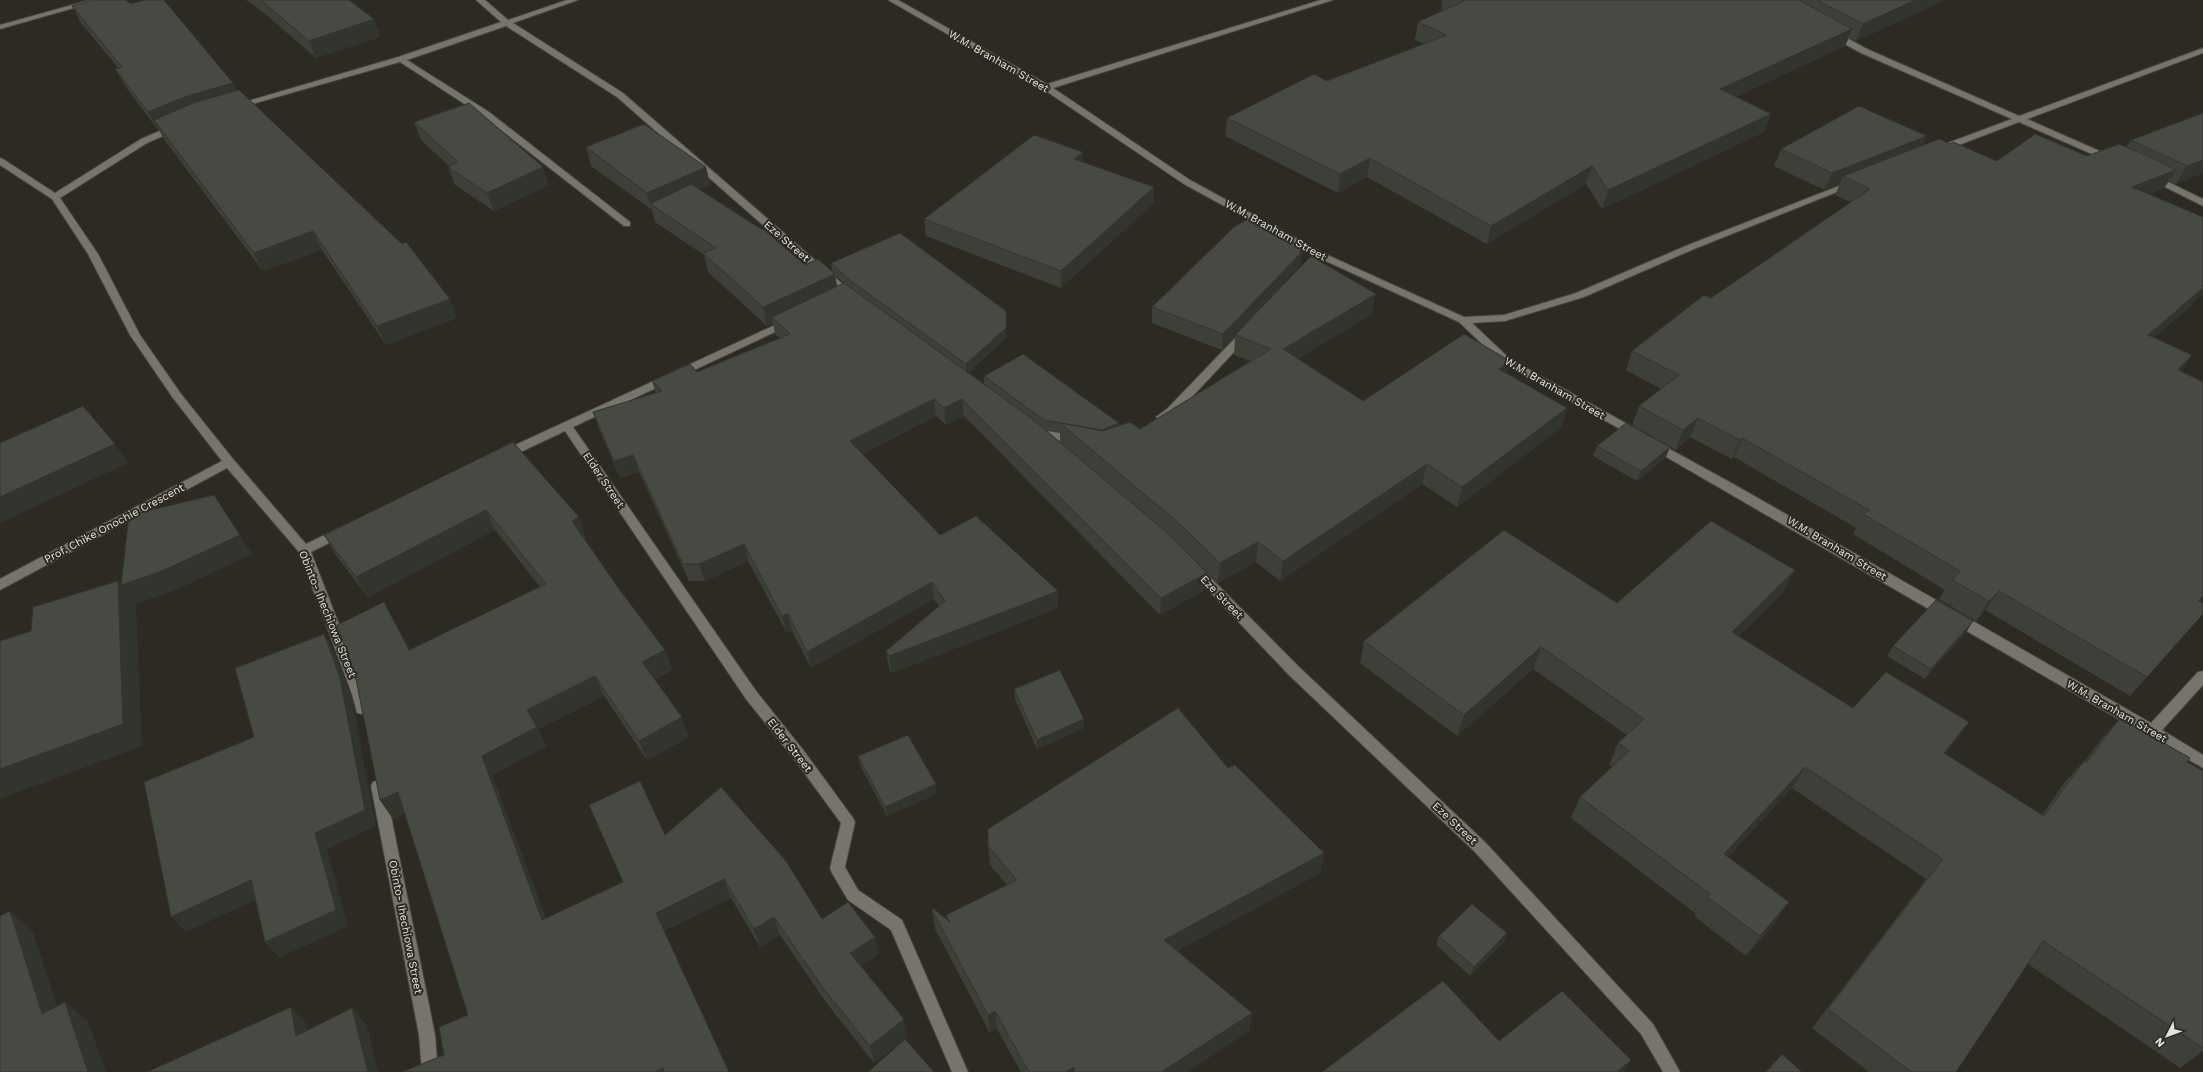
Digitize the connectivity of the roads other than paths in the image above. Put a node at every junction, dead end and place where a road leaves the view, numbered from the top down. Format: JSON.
{"nodes":[{"id":1,"x":98,"y":0,"type":"edge"},
{"id":2,"x":480,"y":0,"type":"edge"},
{"id":3,"x":574,"y":0,"type":"edge"},
{"id":4,"x":892,"y":0,"type":"edge"},
{"id":5,"x":1329,"y":0,"type":"edge"},
{"id":6,"x":507,"y":23,"type":"junction"},
{"id":7,"x":0,"y":27,"type":"edge"},
{"id":8,"x":1825,"y":30,"type":"edge"},
{"id":9,"x":2203,"y":50,"type":"edge"},
{"id":10,"x":401,"y":59,"type":"junction"},
{"id":11,"x":1046,"y":87,"type":"junction"},
{"id":12,"x":228,"y":108,"type":"edge"},
{"id":13,"x":2016,"y":119,"type":"junction"},
{"id":14,"x":186,"y":123,"type":"edge"},
{"id":15,"x":1928,"y":154,"type":"edge"},
{"id":16,"x":0,"y":161,"type":"edge"},
{"id":17,"x":2116,"y":161,"type":"edge"},
{"id":18,"x":2144,"y":173,"type":"edge"},
{"id":19,"x":1861,"y":180,"type":"edge"},
{"id":20,"x":55,"y":197,"type":"junction"},
{"id":21,"x":2203,"y":203,"type":"edge"},
{"id":22,"x":627,"y":224,"type":"dead end"},
{"id":23,"x":848,"y":294,"type":"junction"},
{"id":24,"x":834,"y":301,"type":"edge"},
{"id":25,"x":861,"y":304,"type":"edge"},
{"id":26,"x":798,"y":318,"type":"edge"},
{"id":27,"x":1463,"y":320,"type":"junction"},
{"id":28,"x":1251,"y":328,"type":"edge"},
{"id":29,"x":1154,"y":423,"type":"edge"},
{"id":30,"x":1028,"y":425,"type":"edge"},
{"id":31,"x":567,"y":426,"type":"junction"},
{"id":32,"x":1041,"y":434,"type":"junction"},
{"id":33,"x":1088,"y":442,"type":"edge"},
{"id":34,"x":1059,"y":449,"type":"edge"},
{"id":35,"x":496,"y":459,"type":"edge"},
{"id":36,"x":229,"y":462,"type":"junction"},
{"id":37,"x":354,"y":526,"type":"edge"},
{"id":38,"x":304,"y":550,"type":"junction"},
{"id":39,"x":1187,"y":561,"type":"edge"},
{"id":40,"x":0,"y":585,"type":"edge"},
{"id":41,"x":2203,"y":676,"type":"edge"},
{"id":42,"x":366,"y":725,"type":"edge"},
{"id":43,"x":2154,"y":731,"type":"junction"},
{"id":44,"x":2203,"y":762,"type":"edge"},
{"id":45,"x":375,"y":771,"type":"edge"},
{"id":46,"x":430,"y":1072,"type":"edge"},
{"id":47,"x":960,"y":1072,"type":"edge"},
{"id":48,"x":1672,"y":1072,"type":"edge"}],
"edges":[{"from":1,"to":7,"type":"street"},
{"from":2,"to":6,"type":"street","name":"Eze Street"},
{"from":3,"to":6,"type":"street"},
{"from":4,"to":11,"type":"street","name":"W.M. Branham Street"},
{"from":5,"to":11,"type":"street"},
{"from":6,"to":10,"type":"street"},
{"from":6,"to":23,"type":"street","name":"Eze Street"},
{"from":8,"to":13,"type":"street"},
{"from":9,"to":13,"type":"street"},
{"from":10,"to":12,"type":"street"},
{"from":10,"to":22,"type":"street"},
{"from":11,"to":27,"type":"street","name":"W.M. Branham Street"},
{"from":13,"to":15,"type":"street"},
{"from":13,"to":17,"type":"street"},
{"from":14,"to":20,"type":"street"},
{"from":16,"to":20,"type":"street","name":"Obinto- Ihechiowa Street"},
{"from":18,"to":21,"type":"street"},
{"from":19,"to":27,"type":"street"},
{"from":20,"to":36,"type":"street","name":"Obinto- Ihechiowa Street"},
{"from":23,"to":24,"type":"street"},
{"from":23,"to":25,"type":"street","name":"Eze Street"},
{"from":26,"to":31,"type":"street"},
{"from":27,"to":43,"type":"street","name":"W.M. Branham Street"},
{"from":28,"to":29,"type":"street"},
{"from":30,"to":32,"type":"street"},
{"from":31,"to":35,"type":"street"},
{"from":31,"to":47,"type":"street","name":"Elder Street"},
{"from":32,"to":33,"type":"street"},
{"from":32,"to":34,"type":"street"},
{"from":36,"to":38,"type":"street","name":"Obinto- Ihechiowa Street"},
{"from":36,"to":40,"type":"street","name":"Prof. Chike Onochie Crescent"},
{"from":37,"to":38,"type":"street"},
{"from":38,"to":42,"type":"street","name":"Obinto- Ihechiowa Street"},
{"from":39,"to":48,"type":"street","name":"Eze Street"},
{"from":41,"to":43,"type":"street"},
{"from":43,"to":44,"type":"street","name":"W.M. Branham Street"},
{"from":45,"to":46,"type":"street","name":"Obinto- Ihechiowa Street"}]}
